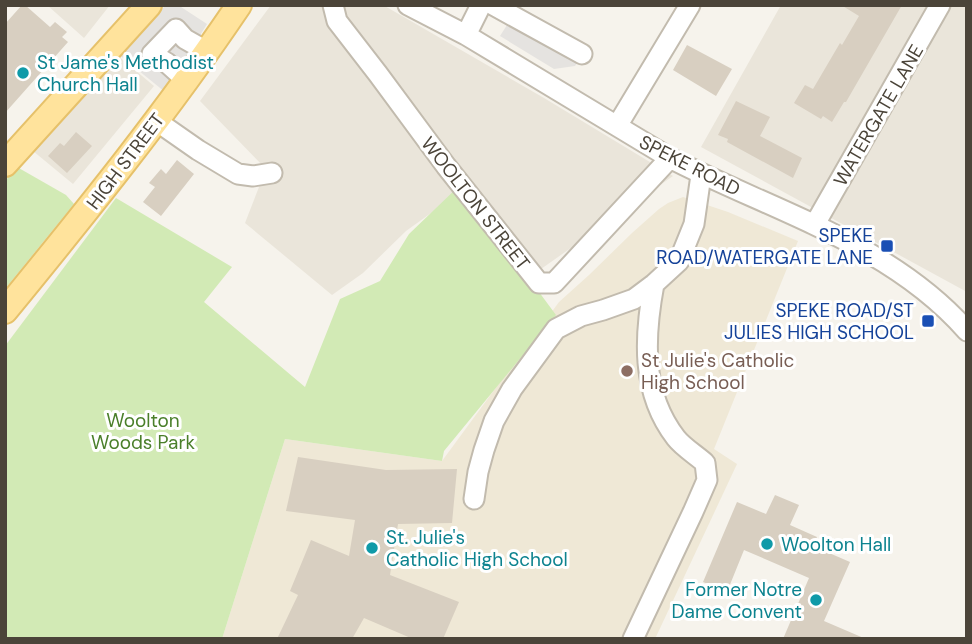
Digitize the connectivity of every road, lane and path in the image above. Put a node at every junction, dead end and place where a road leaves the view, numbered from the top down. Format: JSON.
{"nodes":[{"id":1,"x":149,"y":5,"type":"edge"},
{"id":2,"x":239,"y":5,"type":"edge"},
{"id":3,"x":333,"y":5,"type":"edge"},
{"id":4,"x":408,"y":5,"type":"edge"},
{"id":5,"x":481,"y":5,"type":"edge"},
{"id":6,"x":493,"y":5,"type":"edge"},
{"id":7,"x":690,"y":5,"type":"edge"},
{"id":8,"x":940,"y":5,"type":"edge"},
{"id":9,"x":466,"y":35,"type":"junction"},
{"id":10,"x":208,"y":52,"type":"junction"},
{"id":11,"x":582,"y":54,"type":"dead end"},
{"id":12,"x":187,"y":81,"type":"junction"},
{"id":13,"x":155,"y":120,"type":"junction"},
{"id":14,"x":617,"y":126,"type":"junction"},
{"id":15,"x":8,"y":154,"type":"edge"},
{"id":16,"x":670,"y":158,"type":"junction"},
{"id":17,"x":272,"y":173,"type":"dead end"},
{"id":18,"x":701,"y":175,"type":"junction"},
{"id":19,"x":815,"y":224,"type":"junction"},
{"id":20,"x":654,"y":284,"type":"junction"},
{"id":21,"x":5,"y":312,"type":"edge"},
{"id":22,"x":967,"y":331,"type":"edge"},
{"id":23,"x":474,"y":499,"type":"dead end"},
{"id":24,"x":632,"y":639,"type":"edge"}],
"edges":[{"from":1,"to":15,"type":"main road"},
{"from":2,"to":10,"type":"main road","name":"HIGH STREET"},
{"from":3,"to":16,"type":"street","name":"WOOLTON STREET"},
{"from":4,"to":9,"type":"street","name":"SPEKE ROAD"},
{"from":5,"to":9,"type":"street"},
{"from":6,"to":11,"type":"street"},
{"from":7,"to":14,"type":"street"},
{"from":8,"to":19,"type":"street","name":"WATERGATE LANE"},
{"from":9,"to":14,"type":"street","name":"SPEKE ROAD"},
{"from":10,"to":12,"type":"main road","name":"HIGH STREET"},
{"from":10,"to":12,"type":"street"},
{"from":12,"to":13,"type":"main road","name":"HIGH STREET"},
{"from":13,"to":17,"type":"street"},
{"from":13,"to":21,"type":"main road","name":"HIGH STREET"},
{"from":14,"to":16,"type":"street","name":"SPEKE ROAD"},
{"from":16,"to":18,"type":"street","name":"SPEKE ROAD"},
{"from":18,"to":19,"type":"street","name":"SPEKE ROAD"},
{"from":18,"to":20,"type":"street"},
{"from":19,"to":22,"type":"street","name":"SPEKE ROAD"},
{"from":20,"to":23,"type":"street"},
{"from":20,"to":24,"type":"street"}]}
